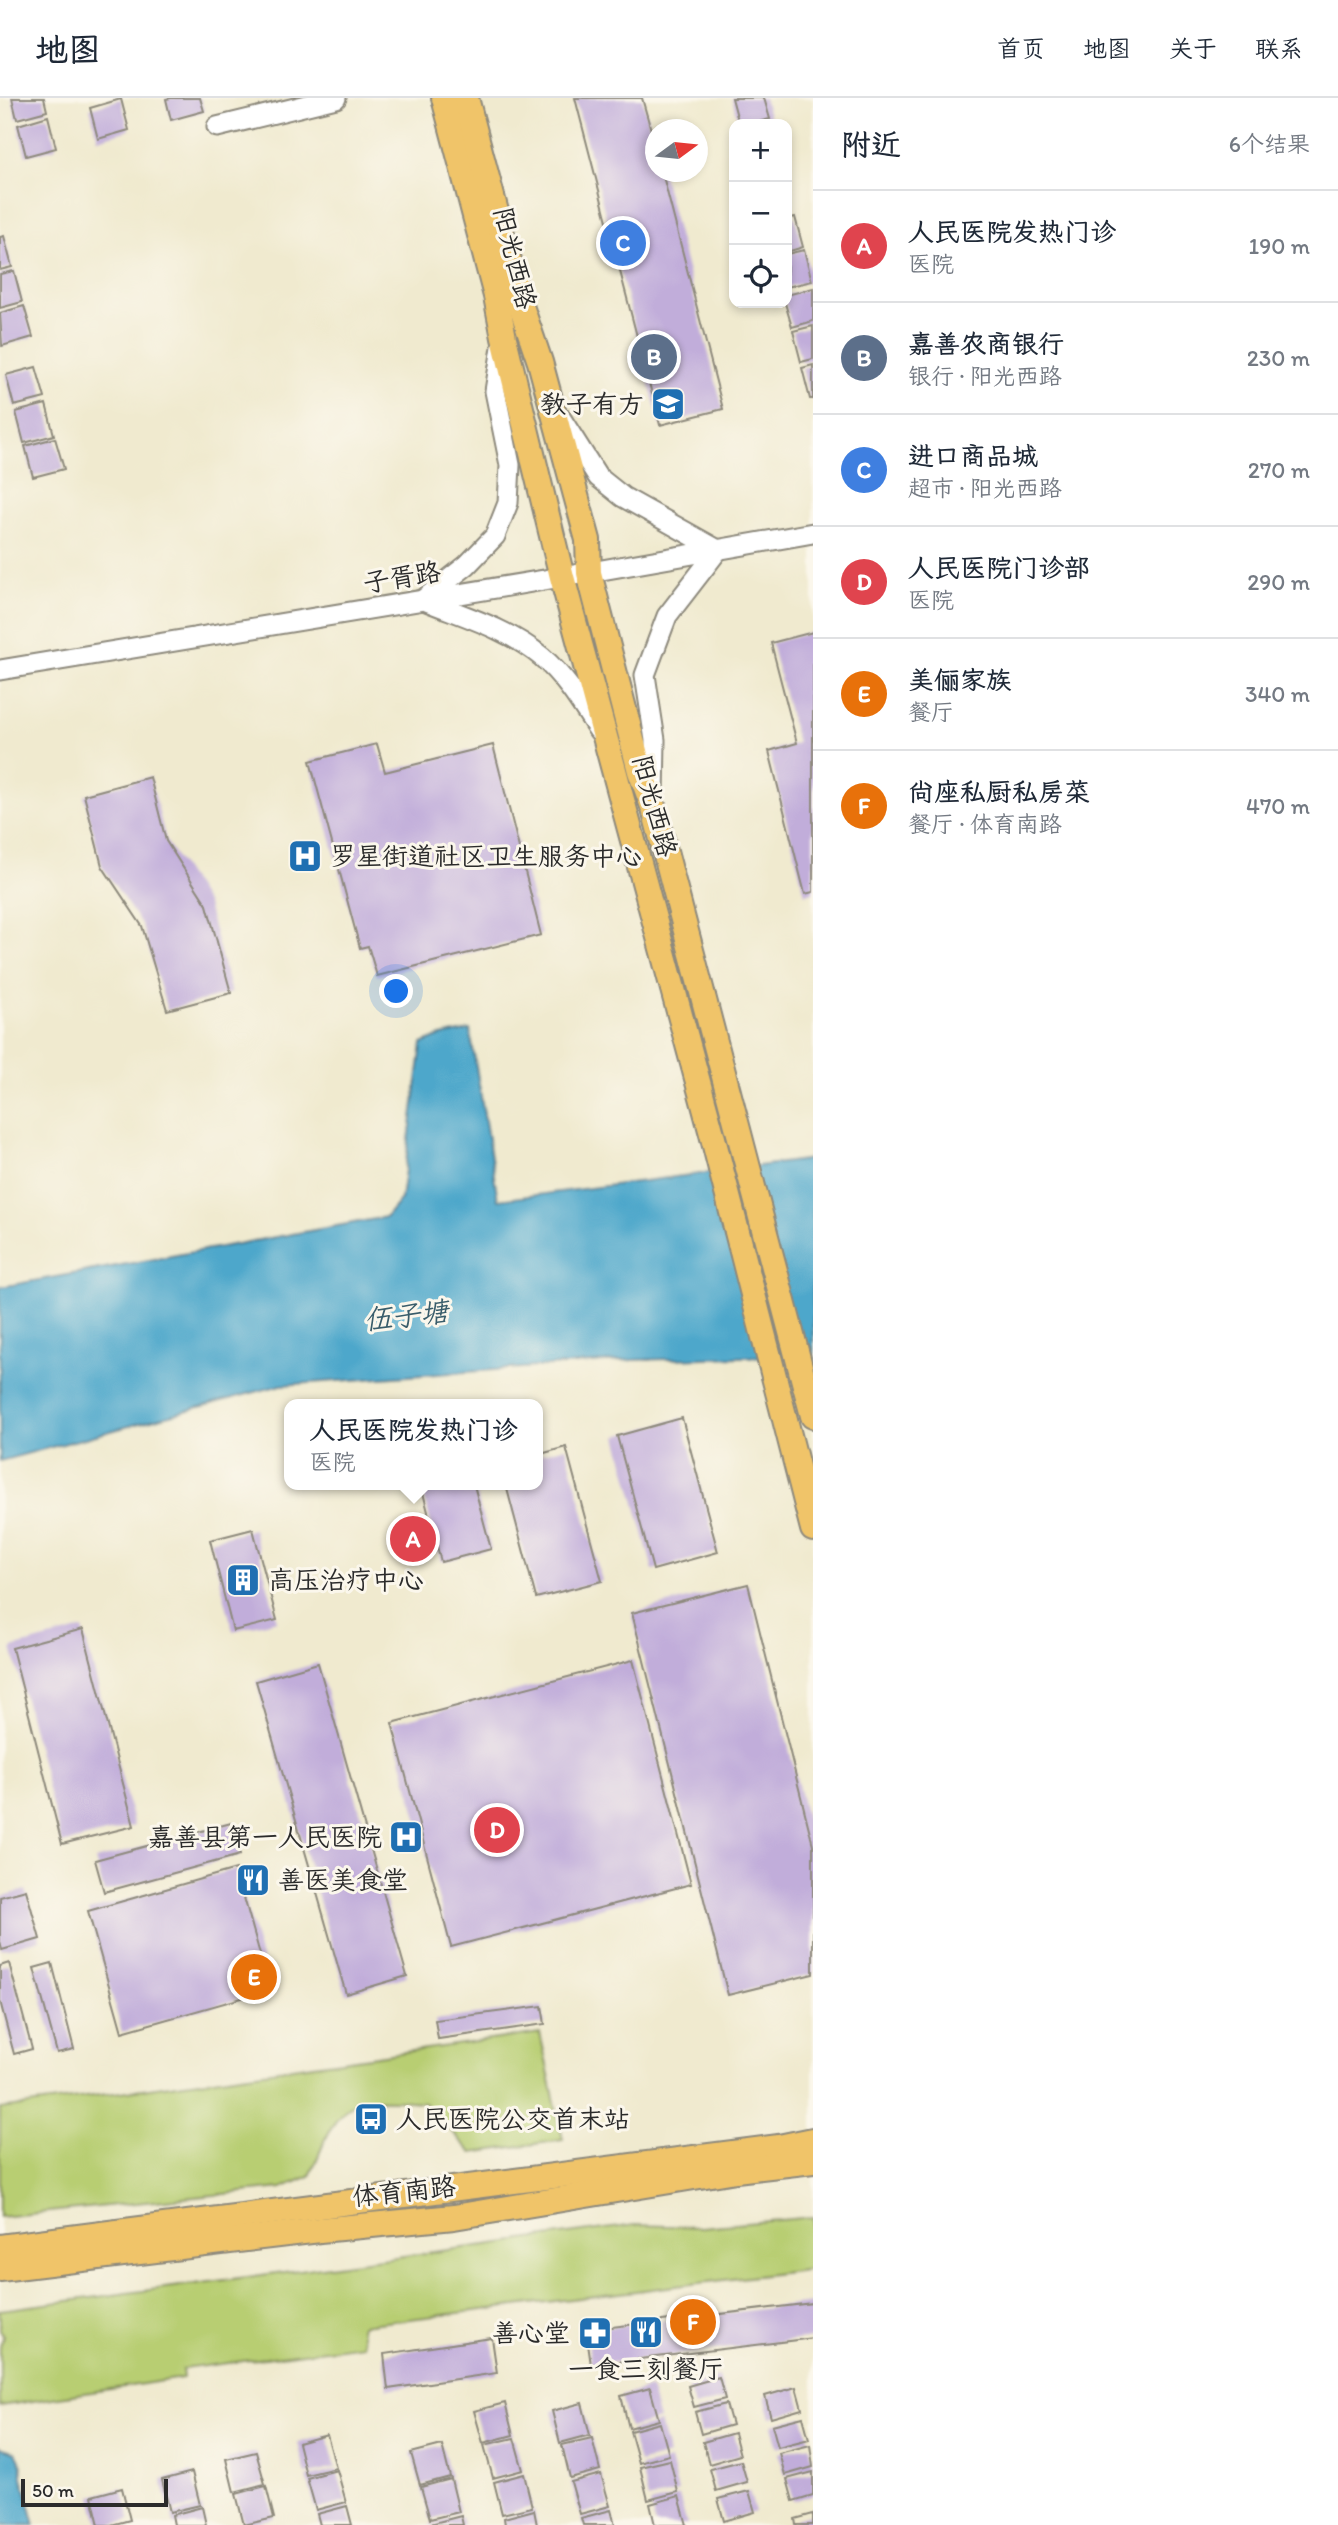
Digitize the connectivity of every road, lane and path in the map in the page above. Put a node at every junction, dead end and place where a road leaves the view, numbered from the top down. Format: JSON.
{"nodes":[{"id":1,"x":336,"y":98,"type":"edge"},
{"id":2,"x":444,"y":98,"type":"edge"},
{"id":3,"x":466,"y":98,"type":"edge"},
{"id":4,"x":217,"y":127,"type":"dead end"},
{"id":5,"x":504,"y":338,"type":"junction"},
{"id":6,"x":550,"y":401,"type":"junction"},
{"id":7,"x":813,"y":533,"type":"edge"},
{"id":8,"x":718,"y":550,"type":"junction"},
{"id":9,"x":589,"y":573,"type":"junction"},
{"id":10,"x":562,"y":577,"type":"junction"},
{"id":11,"x":423,"y":600,"type":"junction"},
{"id":12,"x":0,"y":670,"type":"edge"},
{"id":13,"x":606,"y":741,"type":"junction"},
{"id":14,"x":654,"y":809,"type":"junction"},
{"id":15,"x":811,"y":1407,"type":"edge"},
{"id":16,"x":813,"y":1530,"type":"edge"},
{"id":17,"x":807,"y":2140,"type":"edge"},
{"id":18,"x":813,"y":2161,"type":"edge"},
{"id":19,"x":736,"y":2169,"type":"junction"},
{"id":20,"x":813,"y":2178,"type":"edge"},
{"id":21,"x":0,"y":2247,"type":"edge"},
{"id":22,"x":0,"y":2269,"type":"edge"}],
"edges":[{"from":1,"to":4,"type":"street"},
{"from":2,"to":5,"type":"main road","name":"阳光西路"},
{"from":3,"to":6,"type":"main road","name":"阳光西路"},
{"from":5,"to":10,"type":"main road","name":"阳光西路"},
{"from":5,"to":11,"type":"street"},
{"from":6,"to":8,"type":"street"},
{"from":6,"to":9,"type":"main road","name":"阳光西路"},
{"from":7,"to":8,"type":"street","name":"子胥路"},
{"from":8,"to":9,"type":"street","name":"子胥路"},
{"from":8,"to":14,"type":"street"},
{"from":9,"to":10,"type":"street","name":"子胥路"},
{"from":9,"to":14,"type":"main road","name":"阳光西路"},
{"from":10,"to":11,"type":"street","name":"子胥路"},
{"from":10,"to":13,"type":"main road","name":"阳光西路"},
{"from":11,"to":12,"type":"street","name":"子胥路"},
{"from":11,"to":13,"type":"street"},
{"from":13,"to":16,"type":"main road","name":"阳光西路"},
{"from":14,"to":15,"type":"main road","name":"阳光西路"},
{"from":17,"to":21,"type":"main road","name":"体育南路"},
{"from":18,"to":19,"type":"main road","name":"体育南路"},
{"from":19,"to":20,"type":"main road"},
{"from":19,"to":22,"type":"main road","name":"体育南路"}]}
